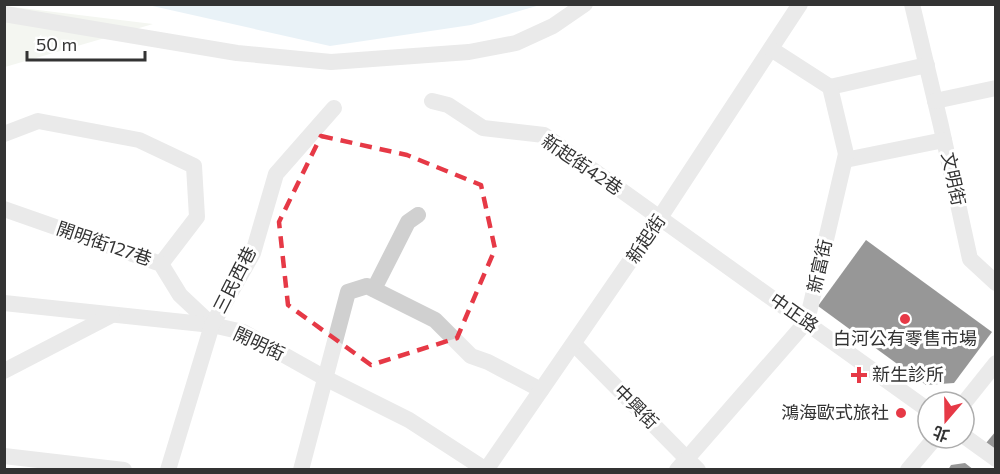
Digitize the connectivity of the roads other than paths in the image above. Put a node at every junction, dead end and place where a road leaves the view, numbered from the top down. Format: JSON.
{"nodes":[{"id":1,"x":585,"y":4,"type":"edge"},
{"id":2,"x":800,"y":4,"type":"edge"},
{"id":3,"x":912,"y":4,"type":"edge"},
{"id":4,"x":4,"y":14,"type":"edge"},
{"id":5,"x":771,"y":49,"type":"junction"},
{"id":6,"x":927,"y":65,"type":"junction"},
{"id":7,"x":830,"y":87,"type":"junction"},
{"id":8,"x":996,"y":88,"type":"edge"},
{"id":9,"x":432,"y":101,"type":"dead end"},
{"id":10,"x":935,"y":101,"type":"junction"},
{"id":11,"x":334,"y":108,"type":"dead end"},
{"id":12,"x":4,"y":134,"type":"edge"},
{"id":13,"x":944,"y":140,"type":"junction"},
{"id":14,"x":845,"y":160,"type":"junction"},
{"id":15,"x":4,"y":209,"type":"edge"},
{"id":16,"x":418,"y":215,"type":"dead end"},
{"id":17,"x":659,"y":219,"type":"junction"},
{"id":18,"x":161,"y":264,"type":"junction"},
{"id":19,"x":996,"y":283,"type":"edge"},
{"id":20,"x":374,"y":289,"type":"junction"},
{"id":21,"x":4,"y":303,"type":"edge"},
{"id":22,"x":112,"y":315,"type":"junction"},
{"id":23,"x":807,"y":321,"type":"junction"},
{"id":24,"x":212,"y":325,"type":"junction"},
{"id":25,"x":574,"y":344,"type":"junction"},
{"id":26,"x":996,"y":363,"type":"edge"},
{"id":27,"x":4,"y":371,"type":"edge"},
{"id":28,"x":326,"y":378,"type":"junction"},
{"id":29,"x":541,"y":390,"type":"junction"},
{"id":30,"x":974,"y":390,"type":"edge"},
{"id":31,"x":916,"y":401,"type":"edge"},
{"id":32,"x":976,"y":445,"type":"edge"},
{"id":33,"x":925,"y":450,"type":"edge"},
{"id":34,"x":4,"y":456,"type":"edge"},
{"id":35,"x":996,"y":459,"type":"edge"},
{"id":36,"x":68,"y":466,"type":"edge"},
{"id":37,"x":687,"y":466,"type":"edge"},
{"id":38,"x":124,"y":470,"type":"edge"},
{"id":39,"x":168,"y":470,"type":"edge"},
{"id":40,"x":301,"y":470,"type":"edge"},
{"id":41,"x":486,"y":470,"type":"edge"},
{"id":42,"x":908,"y":470,"type":"edge"}],
"edges":[{"from":1,"to":4,"type":"street"},
{"from":2,"to":5,"type":"street","name":"新起街"},
{"from":3,"to":6,"type":"street","name":"文明街"},
{"from":5,"to":7,"type":"street"},
{"from":5,"to":17,"type":"street","name":"新起街"},
{"from":6,"to":7,"type":"street"},
{"from":6,"to":10,"type":"street","name":"文明街"},
{"from":7,"to":14,"type":"street","name":"新富街"},
{"from":8,"to":10,"type":"street"},
{"from":9,"to":17,"type":"street","name":"新起街42巷"},
{"from":10,"to":13,"type":"street","name":"文明街"},
{"from":11,"to":24,"type":"street","name":"三民西巷"},
{"from":12,"to":18,"type":"street"},
{"from":13,"to":14,"type":"street"},
{"from":13,"to":19,"type":"street","name":"文明街"},
{"from":14,"to":23,"type":"street","name":"新富街"},
{"from":15,"to":18,"type":"street","name":"開明街127巷"},
{"from":16,"to":20,"type":"street"},
{"from":17,"to":23,"type":"street","name":"中正路"},
{"from":17,"to":25,"type":"street","name":"新起街"},
{"from":18,"to":24,"type":"street","name":"開明街127巷"},
{"from":20,"to":28,"type":"street"},
{"from":20,"to":29,"type":"street"},
{"from":21,"to":22,"type":"street","name":"開明街"},
{"from":22,"to":24,"type":"street","name":"開明街"},
{"from":22,"to":27,"type":"street"},
{"from":23,"to":31,"type":"street","name":"中正路"},
{"from":23,"to":37,"type":"street","name":"新富街"},
{"from":24,"to":28,"type":"street","name":"開明街"},
{"from":24,"to":39,"type":"street","name":"三民西巷"},
{"from":25,"to":29,"type":"street","name":"新起街"},
{"from":25,"to":37,"type":"street","name":"中興街"},
{"from":26,"to":30,"type":"street"},
{"from":28,"to":40,"type":"street"},
{"from":28,"to":41,"type":"street","name":"開明街"},
{"from":29,"to":41,"type":"street","name":"新起街"},
{"from":32,"to":35,"type":"street"},
{"from":33,"to":42,"type":"street"},
{"from":34,"to":36,"type":"street"},
{"from":36,"to":38,"type":"street"}]}
